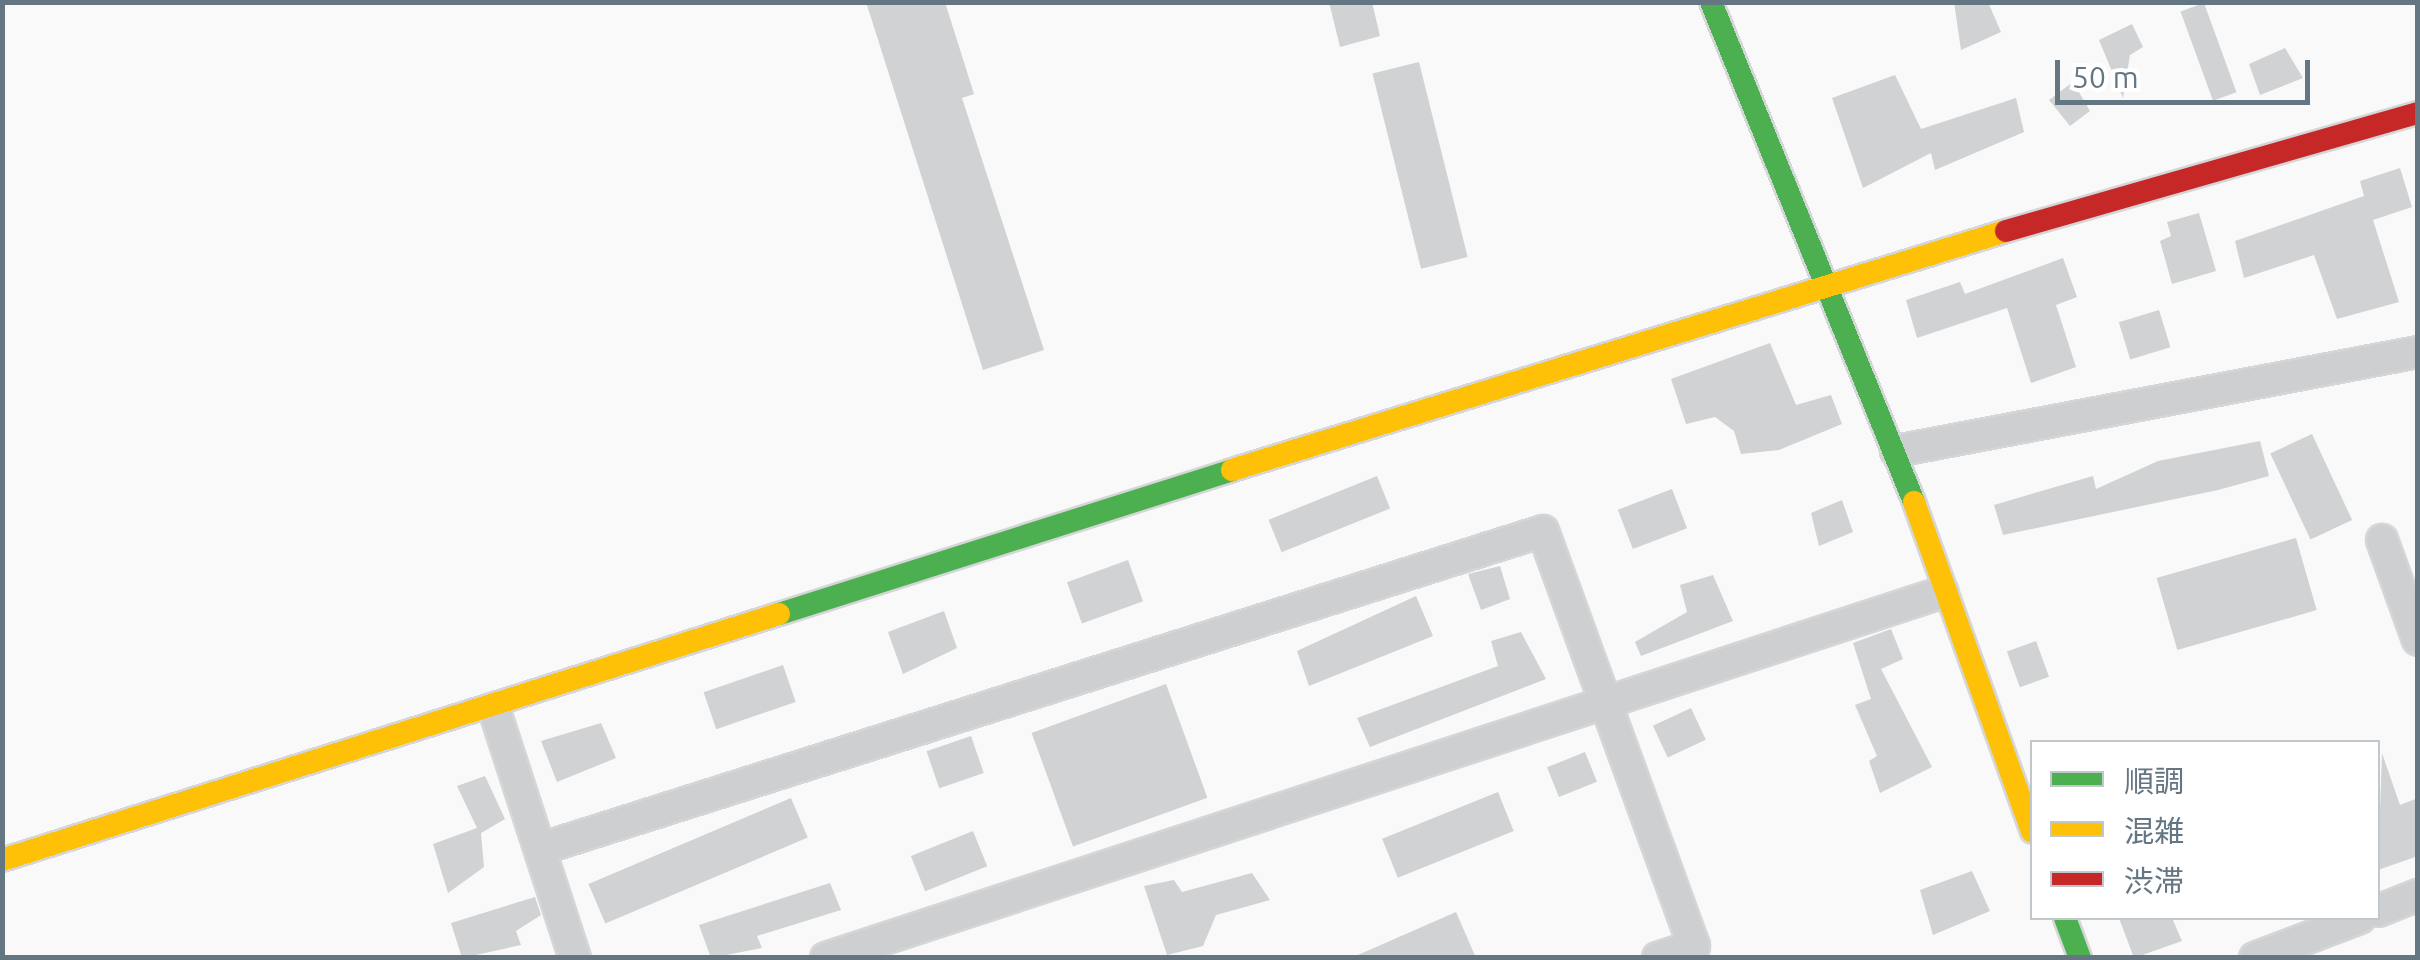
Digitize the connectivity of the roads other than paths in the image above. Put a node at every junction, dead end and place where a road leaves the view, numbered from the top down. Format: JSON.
{"nodes":[{"id":1,"x":1711,"y":2,"type":"edge"},
{"id":2,"x":2418,"y":114,"type":"edge"},
{"id":3,"x":1824,"y":283,"type":"junction"},
{"id":4,"x":2418,"y":352,"type":"edge"},
{"id":5,"x":1896,"y":451,"type":"junction"},
{"id":6,"x":2382,"y":540,"type":"dead end"},
{"id":7,"x":1943,"y":592,"type":"junction"},
{"id":8,"x":2418,"y":640,"type":"edge"},
{"id":9,"x":1604,"y":700,"type":"junction"},
{"id":10,"x":494,"y":709,"type":"junction"},
{"id":11,"x":2030,"y":826,"type":"edge"},
{"id":12,"x":540,"y":849,"type":"junction"},
{"id":13,"x":2,"y":860,"type":"edge"},
{"id":14,"x":2418,"y":896,"type":"edge"},
{"id":15,"x":2380,"y":910,"type":"edge"},
{"id":16,"x":2066,"y":920,"type":"edge"},
{"id":17,"x":2355,"y":920,"type":"edge"},
{"id":18,"x":575,"y":958,"type":"edge"},
{"id":19,"x":826,"y":958,"type":"edge"},
{"id":20,"x":1658,"y":958,"type":"edge"},
{"id":21,"x":2080,"y":958,"type":"edge"},
{"id":22,"x":2255,"y":958,"type":"edge"}],
"edges":[{"from":1,"to":3,"type":"street"},
{"from":2,"to":3,"type":"street"},
{"from":3,"to":5,"type":"street"},
{"from":3,"to":10,"type":"street"},
{"from":4,"to":5,"type":"street"},
{"from":5,"to":7,"type":"street"},
{"from":6,"to":8,"type":"street"},
{"from":7,"to":9,"type":"street"},
{"from":7,"to":11,"type":"street"},
{"from":9,"to":12,"type":"street"},
{"from":9,"to":19,"type":"street"},
{"from":9,"to":20,"type":"street"},
{"from":10,"to":12,"type":"street"},
{"from":10,"to":13,"type":"street"},
{"from":12,"to":18,"type":"street"},
{"from":14,"to":15,"type":"street"},
{"from":16,"to":21,"type":"street"},
{"from":17,"to":22,"type":"street"}]}
